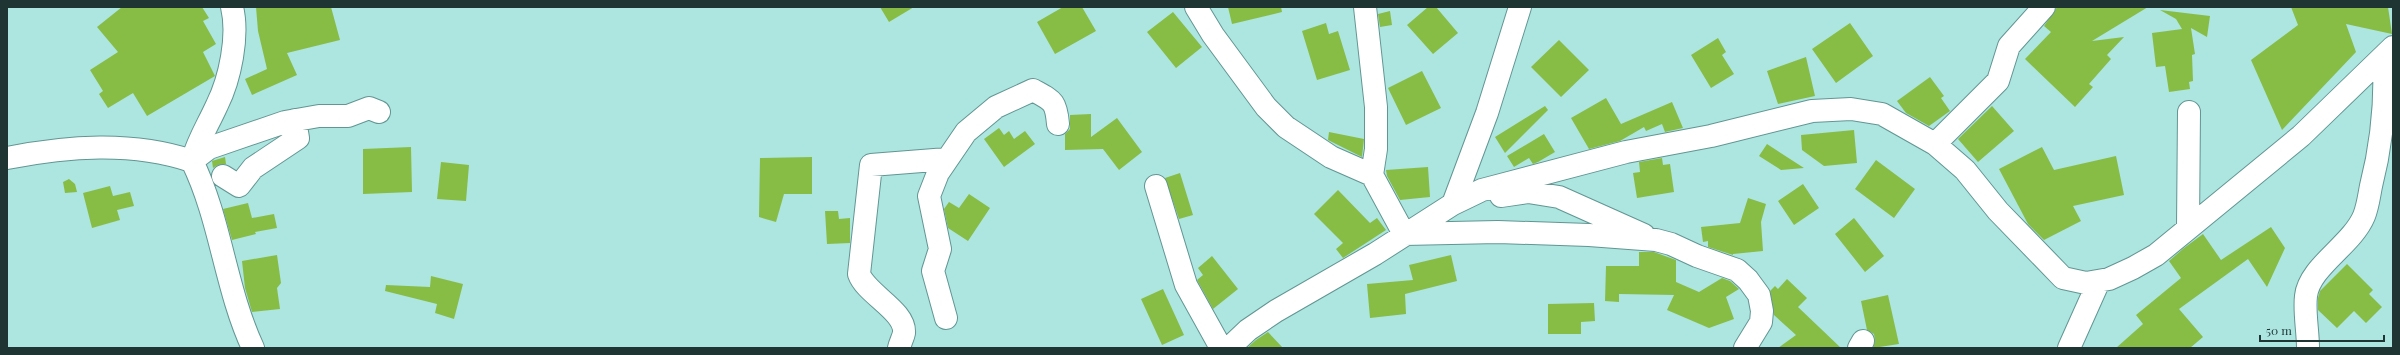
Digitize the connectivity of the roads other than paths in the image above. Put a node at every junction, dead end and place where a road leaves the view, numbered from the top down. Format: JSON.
{"nodes":[{"id":1,"x":232,"y":7,"type":"edge"},
{"id":2,"x":1196,"y":7,"type":"edge"},
{"id":3,"x":1365,"y":7,"type":"edge"},
{"id":4,"x":1520,"y":7,"type":"edge"},
{"id":5,"x":2044,"y":7,"type":"edge"},
{"id":6,"x":2388,"y":52,"type":"edge"},
{"id":7,"x":379,"y":112,"type":"dead end"},
{"id":8,"x":2189,"y":112,"type":"dead end"},
{"id":9,"x":295,"y":120,"type":"junction"},
{"id":10,"x":1058,"y":124,"type":"dead end"},
{"id":11,"x":1935,"y":144,"type":"junction"},
{"id":12,"x":7,"y":158,"type":"edge"},
{"id":13,"x":947,"y":159,"type":"junction"},
{"id":14,"x":192,"y":161,"type":"junction"},
{"id":15,"x":1372,"y":175,"type":"junction"},
{"id":16,"x":223,"y":176,"type":"dead end"},
{"id":17,"x":1156,"y":186,"type":"dead end"},
{"id":18,"x":1452,"y":204,"type":"junction"},
{"id":19,"x":2188,"y":227,"type":"junction"},
{"id":20,"x":1404,"y":234,"type":"junction"},
{"id":21,"x":1656,"y":240,"type":"junction"},
{"id":22,"x":2099,"y":281,"type":"junction"},
{"id":23,"x":946,"y":318,"type":"dead end"},
{"id":24,"x":252,"y":348,"type":"edge"},
{"id":25,"x":899,"y":348,"type":"edge"},
{"id":26,"x":1221,"y":348,"type":"edge"},
{"id":27,"x":1745,"y":348,"type":"edge"},
{"id":28,"x":2070,"y":348,"type":"edge"},
{"id":29,"x":2308,"y":348,"type":"edge"}],
"edges":[{"from":1,"to":14,"type":"street"},
{"from":2,"to":15,"type":"street"},
{"from":3,"to":15,"type":"street"},
{"from":4,"to":18,"type":"street"},
{"from":5,"to":11,"type":"street"},
{"from":6,"to":19,"type":"street"},
{"from":6,"to":29,"type":"street"},
{"from":7,"to":9,"type":"street"},
{"from":8,"to":19,"type":"street"},
{"from":9,"to":14,"type":"street"},
{"from":9,"to":16,"type":"street"},
{"from":10,"to":13,"type":"street"},
{"from":11,"to":18,"type":"street"},
{"from":11,"to":22,"type":"street"},
{"from":12,"to":14,"type":"street"},
{"from":13,"to":23,"type":"street"},
{"from":13,"to":25,"type":"street"},
{"from":14,"to":24,"type":"street"},
{"from":15,"to":20,"type":"street"},
{"from":17,"to":26,"type":"street"},
{"from":18,"to":20,"type":"street"},
{"from":18,"to":21,"type":"street"},
{"from":19,"to":22,"type":"street"},
{"from":20,"to":21,"type":"street"},
{"from":20,"to":26,"type":"street"},
{"from":21,"to":27,"type":"street"},
{"from":22,"to":28,"type":"street"}]}
